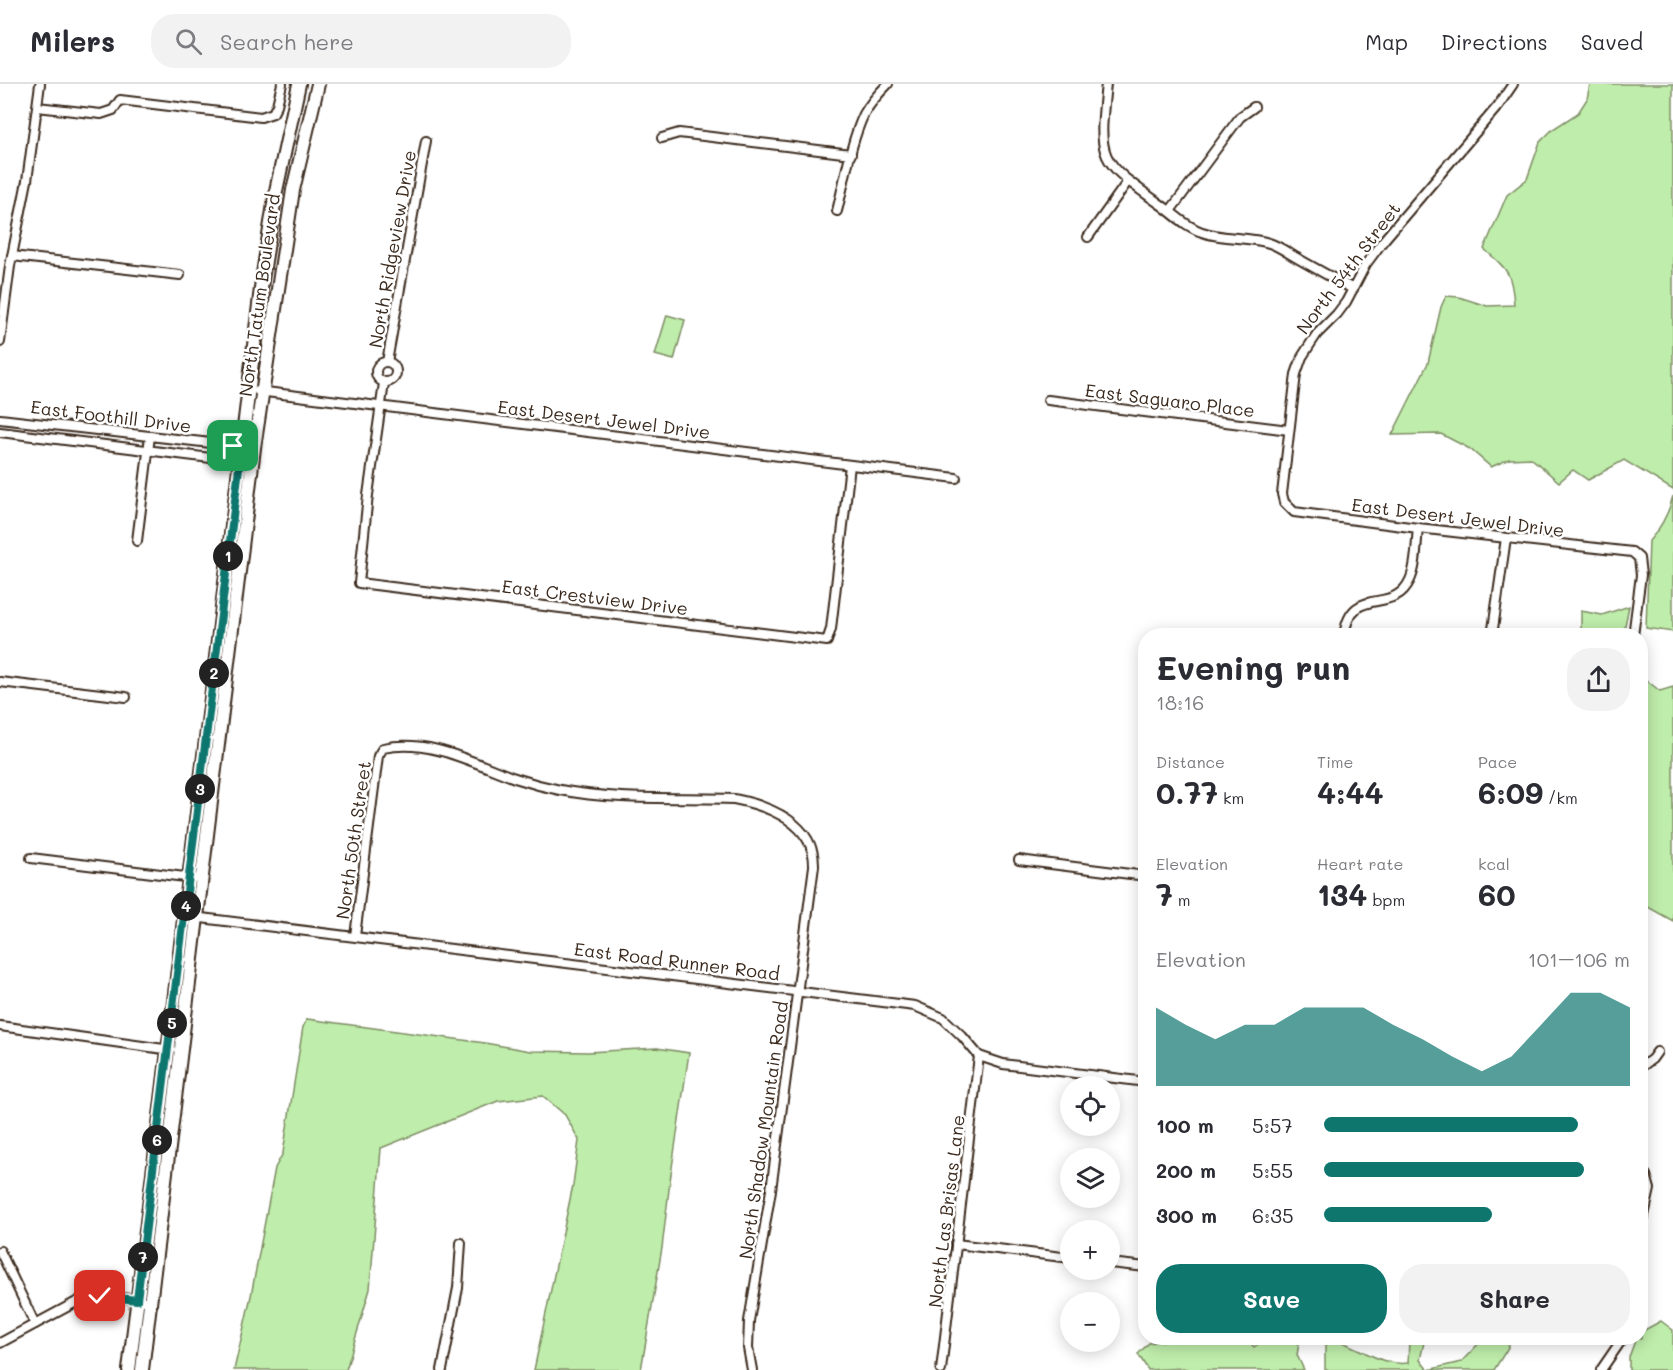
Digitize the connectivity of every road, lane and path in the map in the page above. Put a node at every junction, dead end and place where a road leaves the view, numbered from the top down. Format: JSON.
{"nodes":[{"id":1,"x":40,"y":84,"type":"edge"},
{"id":2,"x":282,"y":84,"type":"edge"},
{"id":3,"x":318,"y":84,"type":"edge"},
{"id":4,"x":888,"y":84,"type":"edge"},
{"id":5,"x":1106,"y":84,"type":"edge"},
{"id":6,"x":1513,"y":84,"type":"edge"},
{"id":7,"x":299,"y":85,"type":"edge"},
{"id":8,"x":37,"y":107,"type":"junction"},
{"id":9,"x":1254,"y":108,"type":"dead end"},
{"id":10,"x":662,"y":138,"type":"dead end"},
{"id":11,"x":426,"y":141,"type":"dead end"},
{"id":12,"x":851,"y":154,"type":"junction"},
{"id":13,"x":1128,"y":182,"type":"junction"},
{"id":14,"x":837,"y":211,"type":"dead end"},
{"id":15,"x":1170,"y":211,"type":"junction"},
{"id":16,"x":1088,"y":237,"type":"dead end"},
{"id":17,"x":12,"y":256,"type":"junction"},
{"id":18,"x":180,"y":275,"type":"dead end"},
{"id":19,"x":1353,"y":289,"type":"junction"},
{"id":20,"x":0,"y":342,"type":"edge"},
{"id":21,"x":387,"y":362,"type":"junction"},
{"id":22,"x":384,"y":382,"type":"junction"},
{"id":23,"x":248,"y":390,"type":"junction"},
{"id":24,"x":263,"y":391,"type":"junction"},
{"id":25,"x":1048,"y":400,"type":"dead end"},
{"id":26,"x":381,"y":405,"type":"junction"},
{"id":27,"x":0,"y":419,"type":"edge"},
{"id":28,"x":1289,"y":430,"type":"junction"},
{"id":29,"x":0,"y":432,"type":"edge"},
{"id":30,"x":150,"y":436,"type":"junction"},
{"id":31,"x":241,"y":447,"type":"junction"},
{"id":32,"x":254,"y":448,"type":"junction"},
{"id":33,"x":149,"y":450,"type":"junction"},
{"id":34,"x":246,"y":462,"type":"junction"},
{"id":35,"x":850,"y":465,"type":"junction"},
{"id":36,"x":956,"y":478,"type":"dead end"},
{"id":37,"x":1284,"y":502,"type":"joint"},
{"id":38,"x":1418,"y":528,"type":"junction"},
{"id":39,"x":1506,"y":538,"type":"junction"},
{"id":40,"x":137,"y":541,"type":"dead end"},
{"id":41,"x":359,"y":583,"type":"joint"},
{"id":42,"x":1346,"y":628,"type":"edge"},
{"id":43,"x":1493,"y":628,"type":"edge"},
{"id":44,"x":1634,"y":628,"type":"edge"},
{"id":45,"x":0,"y":682,"type":"edge"},
{"id":46,"x":126,"y":697,"type":"dead end"},
{"id":47,"x":798,"y":826,"type":"joint"},
{"id":48,"x":31,"y":858,"type":"dead end"},
{"id":49,"x":1019,"y":860,"type":"dead end"},
{"id":50,"x":1138,"y":875,"type":"edge"},
{"id":51,"x":196,"y":878,"type":"junction"},
{"id":52,"x":191,"y":917,"type":"junction"},
{"id":53,"x":355,"y":936,"type":"junction"},
{"id":54,"x":798,"y":991,"type":"junction"},
{"id":55,"x":0,"y":1026,"type":"edge"},
{"id":56,"x":175,"y":1050,"type":"junction"},
{"id":57,"x":1657,"y":1052,"type":"dead end"},
{"id":58,"x":979,"y":1056,"type":"junction"},
{"id":59,"x":1648,"y":1062,"type":"edge"},
{"id":60,"x":1138,"y":1081,"type":"edge"},
{"id":61,"x":1648,"y":1182,"type":"edge"},
{"id":62,"x":1648,"y":1198,"type":"edge"},
{"id":63,"x":461,"y":1243,"type":"dead end"},
{"id":64,"x":956,"y":1244,"type":"junction"},
{"id":65,"x":0,"y":1251,"type":"edge"},
{"id":66,"x":1060,"y":1257,"type":"edge"},
{"id":67,"x":1120,"y":1264,"type":"edge"},
{"id":68,"x":1138,"y":1266,"type":"edge"},
{"id":69,"x":137,"y":1300,"type":"junction"},
{"id":70,"x":150,"y":1302,"type":"junction"},
{"id":71,"x":35,"y":1324,"type":"junction"},
{"id":72,"x":0,"y":1343,"type":"edge"},
{"id":73,"x":1618,"y":1345,"type":"edge"},
{"id":74,"x":129,"y":1370,"type":"edge"},
{"id":75,"x":142,"y":1370,"type":"edge"},
{"id":76,"x":442,"y":1370,"type":"edge"},
{"id":77,"x":752,"y":1370,"type":"edge"},
{"id":78,"x":941,"y":1370,"type":"edge"},
{"id":79,"x":1601,"y":1370,"type":"edge"}],
"edges":[{"from":1,"to":8,"type":"street"},
{"from":2,"to":8,"type":"street"},
{"from":3,"to":24,"type":"main road","name":"North Tatum Boulevard"},
{"from":4,"to":12,"type":"street"},
{"from":5,"to":13,"type":"street"},
{"from":6,"to":19,"type":"street","name":"North 54th Street"},
{"from":7,"to":23,"type":"main road","name":"North Tatum Boulevard"},
{"from":8,"to":17,"type":"street"},
{"from":9,"to":15,"type":"street"},
{"from":10,"to":12,"type":"street"},
{"from":11,"to":21,"type":"street","name":"North Ridgeview Drive"},
{"from":12,"to":14,"type":"street"},
{"from":13,"to":15,"type":"street"},
{"from":13,"to":16,"type":"street"},
{"from":15,"to":19,"type":"street"},
{"from":17,"to":18,"type":"street"},
{"from":17,"to":20,"type":"street"},
{"from":19,"to":28,"type":"street","name":"North 54th Street"},
{"from":21,"to":22,"type":"street","name":"North Ridgeview Drive"},
{"from":21,"to":22,"type":"street","name":"North Ridgeview Drive"},
{"from":22,"to":26,"type":"street","name":"North Ridgeview Drive"},
{"from":23,"to":24,"type":"street","name":"East Desert Jewel Drive"},
{"from":23,"to":31,"type":"main road","name":"North Tatum Boulevard"},
{"from":24,"to":26,"type":"street","name":"East Desert Jewel Drive"},
{"from":24,"to":32,"type":"main road","name":"North Tatum Boulevard"},
{"from":25,"to":28,"type":"street","name":"East Saguaro Place"},
{"from":26,"to":35,"type":"street","name":"East Desert Jewel Drive"},
{"from":26,"to":41,"type":"street","name":"North Ridgeview Drive"},
{"from":27,"to":30,"type":"street","name":"East Foothill Drive"},
{"from":28,"to":37,"type":"street","name":"North 54th Street"},
{"from":29,"to":33,"type":"street","name":"East Foothill Drive"},
{"from":30,"to":31,"type":"street","name":"East Foothill Drive"},
{"from":30,"to":33,"type":"street"},
{"from":31,"to":32,"type":"street","name":"East Foothill Drive"},
{"from":31,"to":34,"type":"main road","name":"North Tatum Boulevard"},
{"from":32,"to":34,"type":"main road","name":"North Tatum Boulevard"},
{"from":33,"to":34,"type":"street","name":"East Foothill Drive"},
{"from":33,"to":40,"type":"street"},
{"from":34,"to":51,"type":"main road","name":"North Tatum Boulevard"},
{"from":35,"to":36,"type":"street","name":"East Desert Jewel Drive"},
{"from":35,"to":41,"type":"street","name":"East Crestview Drive"},
{"from":37,"to":38,"type":"street","name":"East Desert Jewel Drive"},
{"from":38,"to":39,"type":"street","name":"East Desert Jewel Drive"},
{"from":38,"to":42,"type":"street"},
{"from":39,"to":43,"type":"street"},
{"from":39,"to":44,"type":"street","name":"East Desert Jewel Drive"},
{"from":45,"to":46,"type":"street"},
{"from":47,"to":53,"type":"street","name":"North 50th Street"},
{"from":47,"to":54,"type":"street","name":"North Shadow Mountain Road"},
{"from":48,"to":51,"type":"street"},
{"from":49,"to":50,"type":"street"},
{"from":51,"to":52,"type":"main road","name":"North Tatum Boulevard"},
{"from":52,"to":53,"type":"street","name":"East Road Runner Road"},
{"from":52,"to":56,"type":"main road","name":"North Tatum Boulevard"},
{"from":53,"to":54,"type":"street","name":"East Road Runner Road"},
{"from":54,"to":58,"type":"street","name":"East Road Runner Road"},
{"from":54,"to":77,"type":"street","name":"North Shadow Mountain Road"},
{"from":55,"to":56,"type":"street"},
{"from":56,"to":69,"type":"main road","name":"North Tatum Boulevard"},
{"from":56,"to":70,"type":"main road","name":"North Tatum Boulevard"},
{"from":57,"to":59,"type":"street"},
{"from":58,"to":60,"type":"street"},
{"from":58,"to":64,"type":"street","name":"North Las Brisas Lane"},
{"from":61,"to":62,"type":"street"},
{"from":63,"to":76,"type":"street"},
{"from":64,"to":66,"type":"street"},
{"from":64,"to":78,"type":"street","name":"North Las Brisas Lane"},
{"from":65,"to":71,"type":"street"},
{"from":67,"to":68,"type":"street"},
{"from":69,"to":70,"type":"street"},
{"from":69,"to":71,"type":"street"},
{"from":69,"to":74,"type":"main road","name":"North Tatum Boulevard"},
{"from":70,"to":75,"type":"main road","name":"North Tatum Boulevard"},
{"from":71,"to":72,"type":"street"},
{"from":73,"to":79,"type":"street"}]}
